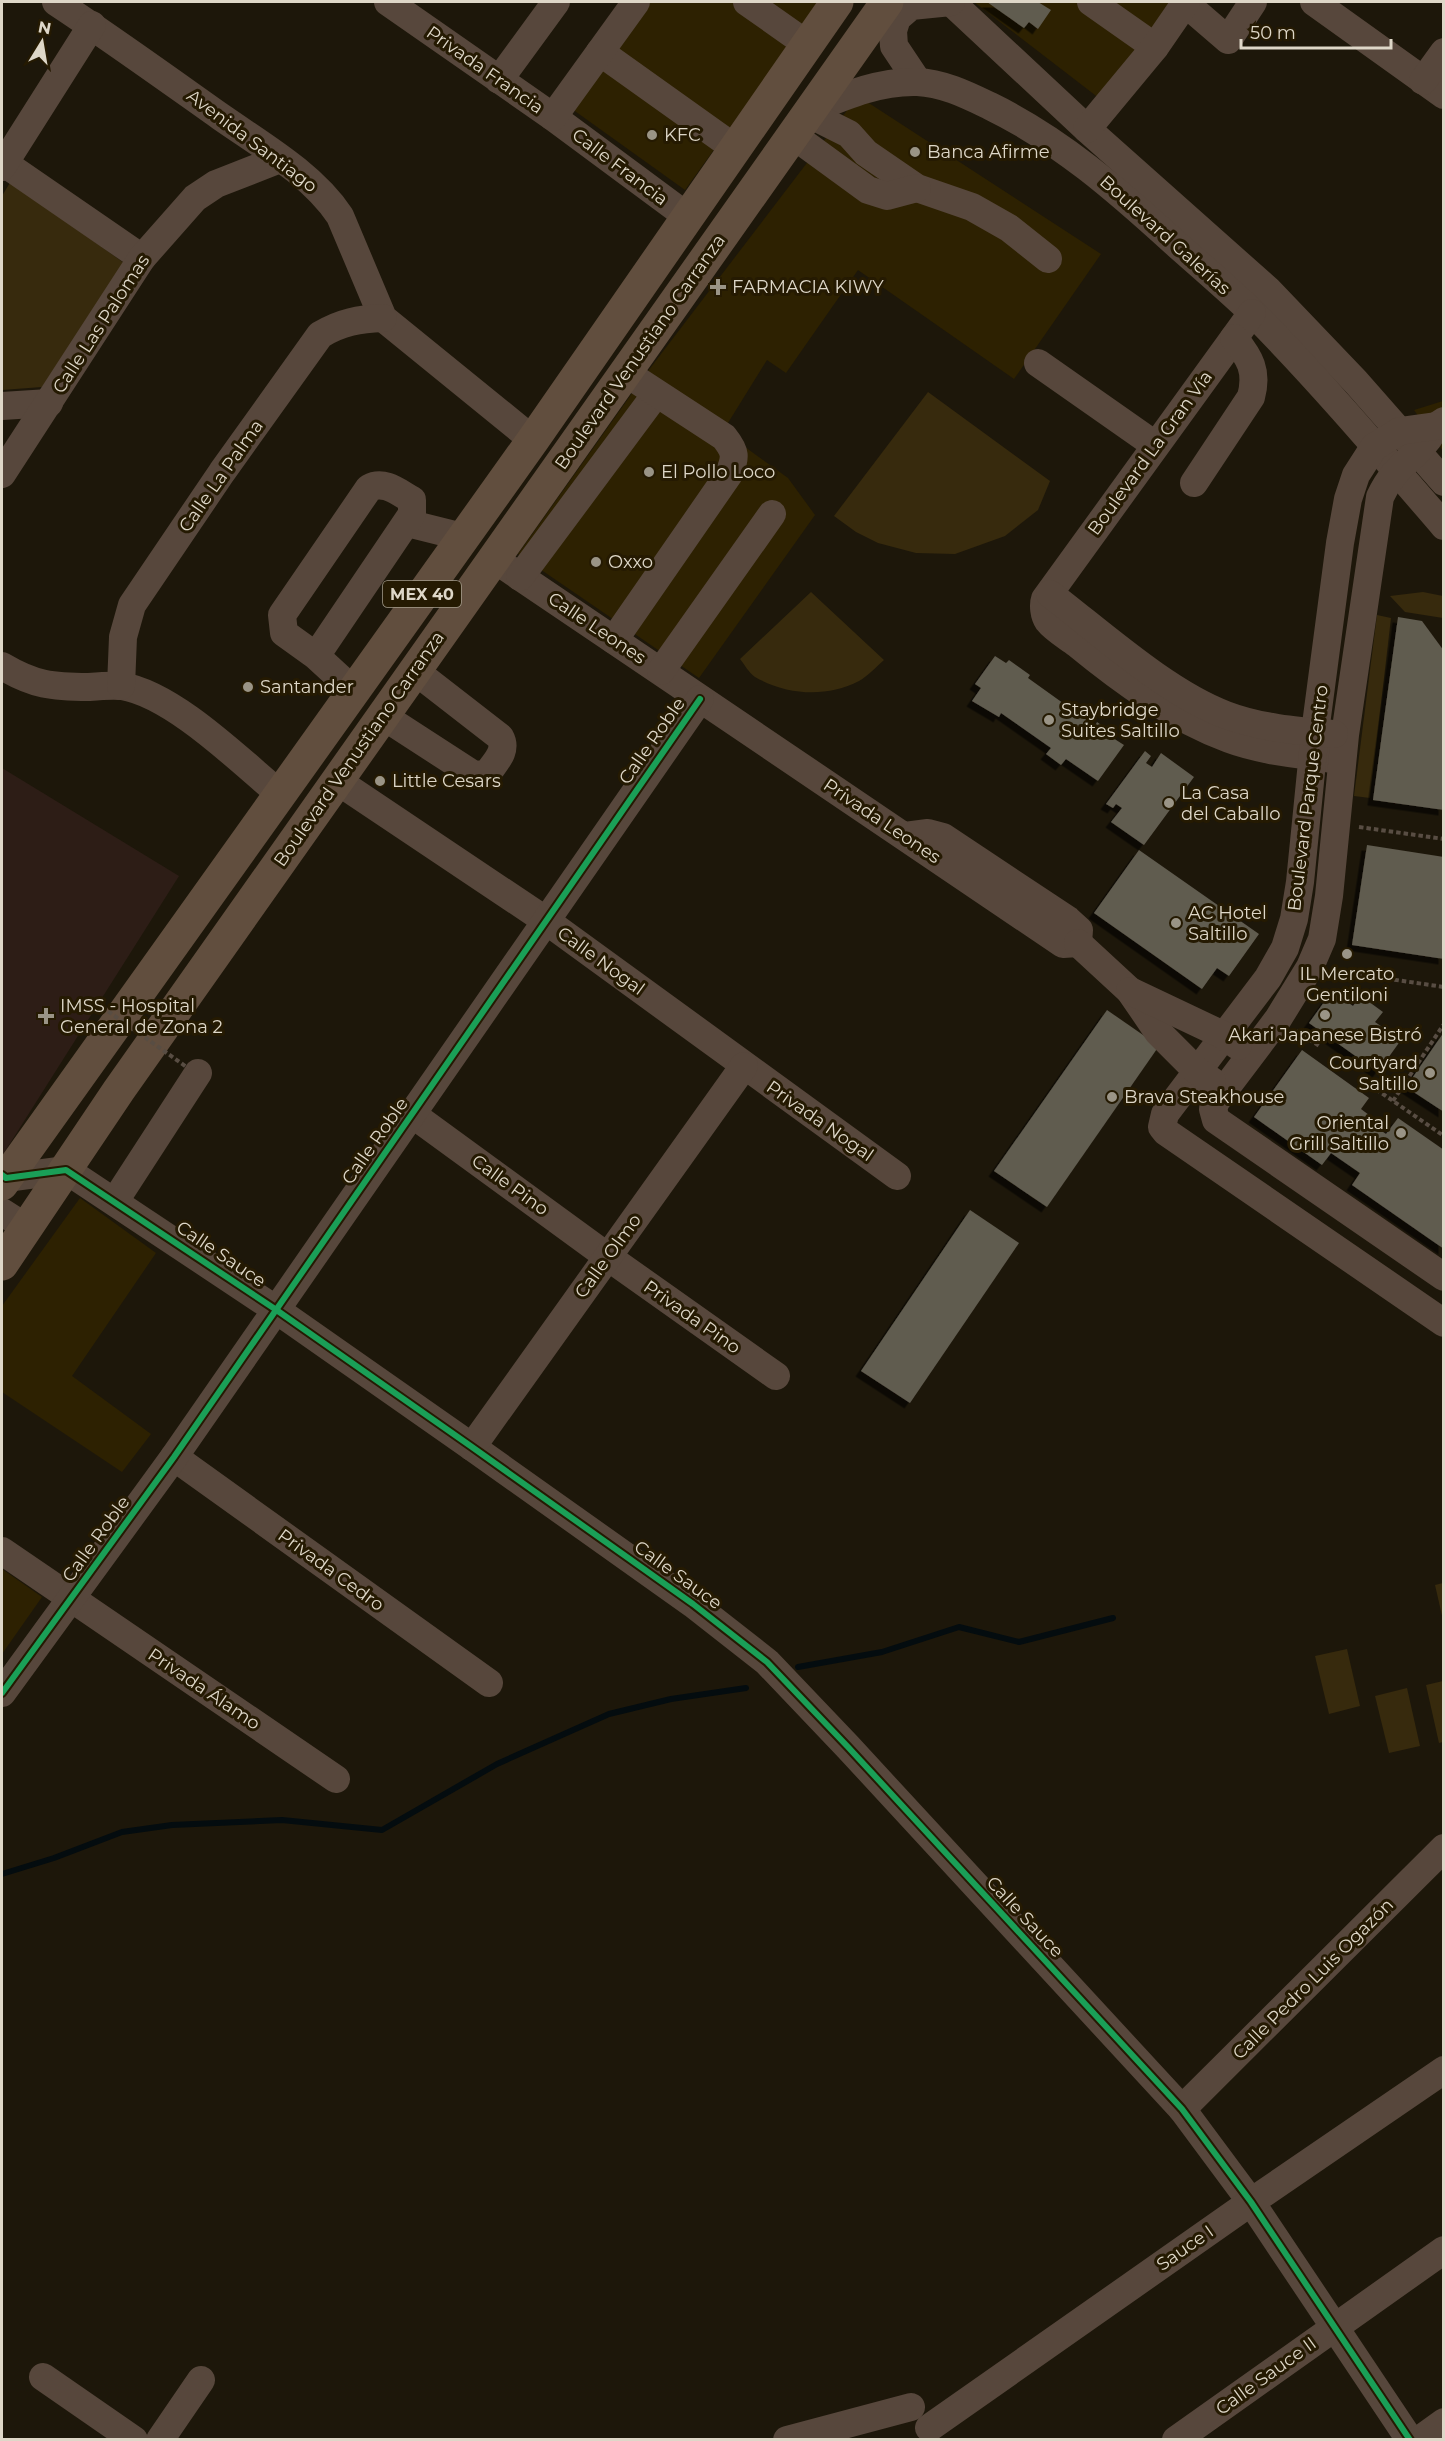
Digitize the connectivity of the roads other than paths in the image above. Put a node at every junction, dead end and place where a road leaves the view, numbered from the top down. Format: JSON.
{"nodes":[{"id":1,"x":56,"y":2,"type":"edge"},
{"id":2,"x":388,"y":2,"type":"edge"},
{"id":3,"x":556,"y":2,"type":"edge"},
{"id":4,"x":636,"y":2,"type":"edge"},
{"id":5,"x":747,"y":2,"type":"edge"},
{"id":6,"x":837,"y":2,"type":"edge"},
{"id":7,"x":887,"y":2,"type":"edge"},
{"id":8,"x":951,"y":2,"type":"edge"},
{"id":9,"x":1091,"y":2,"type":"edge"},
{"id":10,"x":1185,"y":2,"type":"edge"},
{"id":11,"x":1253,"y":2,"type":"edge"},
{"id":12,"x":1314,"y":2,"type":"edge"},
{"id":13,"x":92,"y":26,"type":"junction"},
{"id":14,"x":807,"y":45,"type":"junction"},
{"id":15,"x":1155,"y":47,"type":"junction"},
{"id":16,"x":600,"y":52,"type":"junction"},
{"id":17,"x":1443,"y":52,"type":"edge"},
{"id":18,"x":499,"y":80,"type":"junction"},
{"id":19,"x":918,"y":82,"type":"junction"},
{"id":20,"x":1433,"y":88,"type":"edge"},
{"id":21,"x":553,"y":117,"type":"junction"},
{"id":22,"x":805,"y":119,"type":"junction"},
{"id":23,"x":1087,"y":129,"type":"junction"},
{"id":24,"x":736,"y":149,"type":"junction"},
{"id":25,"x":280,"y":159,"type":"junction"},
{"id":26,"x":3,"y":165,"type":"edge"},
{"id":27,"x":688,"y":217,"type":"junction"},
{"id":28,"x":142,"y":258,"type":"junction"},
{"id":29,"x":1048,"y":259,"type":"dead end"},
{"id":30,"x":1252,"y":313,"type":"junction"},
{"id":31,"x":383,"y":318,"type":"junction"},
{"id":32,"x":1234,"y":338,"type":"junction"},
{"id":33,"x":1038,"y":363,"type":"dead end"},
{"id":34,"x":626,"y":373,"type":"junction"},
{"id":35,"x":656,"y":394,"type":"junction"},
{"id":36,"x":49,"y":402,"type":"junction"},
{"id":37,"x":2,"y":406,"type":"edge"},
{"id":38,"x":1440,"y":424,"type":"edge"},
{"id":39,"x":533,"y":440,"type":"junction"},
{"id":40,"x":1408,"y":441,"type":"junction"},
{"id":41,"x":1155,"y":445,"type":"junction"},
{"id":42,"x":1374,"y":447,"type":"junction"},
{"id":43,"x":1395,"y":470,"type":"junction"},
{"id":44,"x":2,"y":474,"type":"edge"},
{"id":45,"x":1443,"y":482,"type":"edge"},
{"id":46,"x":1194,"y":483,"type":"dead end"},
{"id":47,"x":772,"y":514,"type":"dead end"},
{"id":48,"x":407,"y":523,"type":"junction"},
{"id":49,"x":1443,"y":526,"type":"edge"},
{"id":50,"x":463,"y":537,"type":"junction"},
{"id":51,"x":507,"y":568,"type":"junction"},
{"id":52,"x":614,"y":640,"type":"junction"},
{"id":53,"x":316,"y":656,"type":"junction"},
{"id":54,"x":2,"y":666,"type":"edge"},
{"id":55,"x":414,"y":671,"type":"junction"},
{"id":56,"x":661,"y":671,"type":"junction"},
{"id":57,"x":121,"y":686,"type":"junction"},
{"id":58,"x":353,"y":690,"type":"junction"},
{"id":59,"x":700,"y":699,"type":"junction"},
{"id":60,"x":383,"y":716,"type":"junction"},
{"id":61,"x":1314,"y":744,"type":"junction"},
{"id":62,"x":1344,"y":748,"type":"junction"},
{"id":63,"x":336,"y":780,"type":"junction"},
{"id":64,"x":280,"y":794,"type":"junction"},
{"id":65,"x":545,"y":920,"type":"junction"},
{"id":66,"x":1285,"y":948,"type":"junction"},
{"id":67,"x":1313,"y":960,"type":"junction"},
{"id":68,"x":1130,"y":991,"type":"junction"},
{"id":69,"x":1223,"y":1035,"type":"junction"},
{"id":70,"x":1250,"y":1056,"type":"junction"},
{"id":71,"x":744,"y":1066,"type":"junction"},
{"id":72,"x":193,"y":1070,"type":"road end"},
{"id":73,"x":1196,"y":1070,"type":"junction"},
{"id":74,"x":1225,"y":1089,"type":"junction"},
{"id":75,"x":412,"y":1114,"type":"junction"},
{"id":76,"x":1223,"y":1125,"type":"junction"},
{"id":77,"x":1199,"y":1155,"type":"junction"},
{"id":78,"x":66,"y":1170,"type":"junction"},
{"id":79,"x":897,"y":1176,"type":"dead end"},
{"id":80,"x":3,"y":1179,"type":"edge"},
{"id":81,"x":115,"y":1201,"type":"junction"},
{"id":82,"x":14,"y":1220,"type":"edge"},
{"id":83,"x":608,"y":1257,"type":"junction"},
{"id":84,"x":2,"y":1264,"type":"edge"},
{"id":85,"x":1443,"y":1277,"type":"edge"},
{"id":86,"x":275,"y":1309,"type":"junction"},
{"id":87,"x":1443,"y":1323,"type":"edge"},
{"id":88,"x":776,"y":1376,"type":"dead end"},
{"id":89,"x":472,"y":1447,"type":"junction"},
{"id":90,"x":174,"y":1457,"type":"junction"},
{"id":91,"x":2,"y":1551,"type":"edge"},
{"id":92,"x":72,"y":1599,"type":"junction"},
{"id":93,"x":489,"y":1683,"type":"dead end"},
{"id":94,"x":2,"y":1693,"type":"edge"},
{"id":95,"x":336,"y":1779,"type":"dead end"},
{"id":96,"x":1443,"y":1848,"type":"edge"},
{"id":97,"x":1443,"y":2070,"type":"edge"},
{"id":98,"x":1182,"y":2109,"type":"junction"},
{"id":99,"x":1251,"y":2202,"type":"junction"},
{"id":100,"x":1443,"y":2250,"type":"edge"},
{"id":101,"x":1335,"y":2326,"type":"junction"},
{"id":102,"x":44,"y":2378,"type":"dead end"},
{"id":103,"x":201,"y":2380,"type":"dead end"},
{"id":104,"x":1443,"y":2422,"type":"edge"},
{"id":105,"x":933,"y":2434,"type":"edge"},
{"id":106,"x":134,"y":2439,"type":"edge"},
{"id":107,"x":160,"y":2439,"type":"edge"},
{"id":108,"x":787,"y":2439,"type":"edge"},
{"id":109,"x":1176,"y":2439,"type":"edge"},
{"id":110,"x":1410,"y":2439,"type":"edge"},
{"id":111,"x":1419,"y":2439,"type":"edge"}],
"edges":[{"from":1,"to":13,"type":"street","name":"Avenida Santiago"},
{"from":2,"to":18,"type":"street","name":"Privada Francia"},
{"from":3,"to":18,"type":"street"},
{"from":4,"to":16,"type":"street"},
{"from":5,"to":14,"type":"street"},
{"from":6,"to":14,"type":"main road","name":"Boulevard Venustiano Carranza","number":"MEX 40"},
{"from":7,"to":22,"type":"main road","name":"Boulevard Venustiano Carranza","number":"MEX 40"},
{"from":8,"to":19,"type":"street"},
{"from":8,"to":23,"type":"street","name":"Boulevard Galerías"},
{"from":9,"to":15,"type":"street"},
{"from":10,"to":11,"type":"street"},
{"from":10,"to":15,"type":"street"},
{"from":12,"to":20,"type":"street"},
{"from":13,"to":25,"type":"street","name":"Avenida Santiago"},
{"from":13,"to":26,"type":"street"},
{"from":14,"to":24,"type":"main road","name":"Boulevard Venustiano Carranza","number":"MEX 40"},
{"from":15,"to":23,"type":"street"},
{"from":16,"to":21,"type":"street"},
{"from":16,"to":24,"type":"street"},
{"from":17,"to":20,"type":"street"},
{"from":18,"to":21,"type":"street","name":"Privada Francia"},
{"from":19,"to":22,"type":"street","name":"Boulevard Galerías"},
{"from":19,"to":30,"type":"street","name":"Boulevard Galerías"},
{"from":21,"to":27,"type":"street","name":"Calle Francia"},
{"from":22,"to":29,"type":"street"},
{"from":22,"to":34,"type":"main road","name":"Boulevard Venustiano Carranza","number":"MEX 40"},
{"from":23,"to":40,"type":"street","name":"Boulevard Galerías"},
{"from":24,"to":27,"type":"main road","name":"Boulevard Venustiano Carranza","number":"MEX 40"},
{"from":25,"to":28,"type":"street","name":"Calle Las Palomas"},
{"from":25,"to":31,"type":"street","name":"Avenida Santiago"},
{"from":26,"to":28,"type":"street"},
{"from":27,"to":39,"type":"main road","name":"Boulevard Venustiano Carranza","number":"MEX 40"},
{"from":28,"to":36,"type":"street","name":"Calle Las Palomas"},
{"from":30,"to":32,"type":"street","name":"Boulevard La Gran Vía"},
{"from":30,"to":42,"type":"street","name":"Boulevard Galerías"},
{"from":31,"to":39,"type":"street","name":"Avenida Santiago"},
{"from":31,"to":57,"type":"street","name":"Calle La Palma"},
{"from":32,"to":41,"type":"street","name":"Boulevard La Gran Vía"},
{"from":32,"to":46,"type":"street"},
{"from":33,"to":41,"type":"street"},
{"from":34,"to":35,"type":"street"},
{"from":34,"to":51,"type":"main road","name":"Boulevard Venustiano Carranza","number":"MEX 40"},
{"from":35,"to":51,"type":"street"},
{"from":35,"to":52,"type":"street"},
{"from":36,"to":37,"type":"street"},
{"from":36,"to":44,"type":"street","name":"Calle Las Palomas"},
{"from":38,"to":40,"type":"street"},
{"from":39,"to":50,"type":"main road","name":"Boulevard Venustiano Carranza","number":"MEX 40"},
{"from":40,"to":42,"type":"street","name":"Boulevard Parque Centro"},
{"from":40,"to":43,"type":"street","name":"Boulevard Parque Centro"},
{"from":40,"to":45,"type":"street","name":"Boulevard Galerías"},
{"from":41,"to":61,"type":"street","name":"Boulevard La Gran Vía"},
{"from":42,"to":43,"type":"street","name":"Boulevard Galerías"},
{"from":42,"to":61,"type":"street","name":"Boulevard Parque Centro"},
{"from":43,"to":49,"type":"street","name":"Boulevard Galerías"},
{"from":43,"to":62,"type":"street","name":"Boulevard Parque Centro"},
{"from":47,"to":56,"type":"street"},
{"from":48,"to":50,"type":"street"},
{"from":48,"to":53,"type":"street"},
{"from":48,"to":53,"type":"street"},
{"from":50,"to":58,"type":"main road","name":"Boulevard Venustiano Carranza","number":"MEX 40"},
{"from":51,"to":52,"type":"street","name":"Calle Leones"},
{"from":51,"to":55,"type":"main road","name":"Boulevard Venustiano Carranza","number":"MEX 40"},
{"from":52,"to":56,"type":"street","name":"Calle Leones"},
{"from":53,"to":58,"type":"street"},
{"from":54,"to":57,"type":"street"},
{"from":55,"to":60,"type":"main road","name":"Boulevard Venustiano Carranza","number":"MEX 40"},
{"from":55,"to":60,"type":"street"},
{"from":56,"to":59,"type":"street","name":"Calle Leones"},
{"from":57,"to":64,"type":"street"},
{"from":58,"to":64,"type":"main road","name":"Boulevard Venustiano Carranza","number":"MEX 40"},
{"from":59,"to":65,"type":"street","name":"Calle Roble"},
{"from":59,"to":68,"type":"street","name":"Privada Leones"},
{"from":60,"to":63,"type":"main road","name":"Boulevard Venustiano Carranza","number":"MEX 40"},
{"from":61,"to":62,"type":"street","name":"Boulevard La Gran Vía"},
{"from":61,"to":66,"type":"street","name":"Boulevard Parque Centro"},
{"from":62,"to":67,"type":"street","name":"Boulevard Parque Centro"},
{"from":63,"to":65,"type":"street","name":"Calle Nogal"},
{"from":63,"to":78,"type":"main road","name":"Boulevard Venustiano Carranza","number":"MEX 40"},
{"from":64,"to":80,"type":"main road","name":"Boulevard Venustiano Carranza","number":"MEX 40"},
{"from":65,"to":71,"type":"street","name":"Calle Nogal"},
{"from":65,"to":75,"type":"street","name":"Calle Roble"},
{"from":66,"to":67,"type":"street"},
{"from":66,"to":69,"type":"street","name":"Boulevard Parque Centro"},
{"from":67,"to":70,"type":"street","name":"Boulevard Parque Centro"},
{"from":68,"to":69,"type":"street"},
{"from":68,"to":73,"type":"street"},
{"from":69,"to":70,"type":"street"},
{"from":69,"to":73,"type":"street","name":"Boulevard Parque Centro"},
{"from":70,"to":74,"type":"street","name":"Boulevard Parque Centro"},
{"from":71,"to":79,"type":"street","name":"Privada Nogal"},
{"from":71,"to":83,"type":"street","name":"Calle Olmo"},
{"from":72,"to":81,"type":"street"},
{"from":73,"to":74,"type":"street"},
{"from":73,"to":77,"type":"street","name":"Boulevard Parque Centro"},
{"from":74,"to":76,"type":"street","name":"Boulevard Parque Centro"},
{"from":75,"to":83,"type":"street","name":"Calle Pino"},
{"from":75,"to":86,"type":"street","name":"Calle Roble"},
{"from":76,"to":77,"type":"street"},
{"from":76,"to":85,"type":"street"},
{"from":77,"to":87,"type":"street","name":"Boulevard Parque Centro"},
{"from":78,"to":80,"type":"street"},
{"from":78,"to":81,"type":"street","name":"Calle Sauce"},
{"from":78,"to":82,"type":"main road","name":"Boulevard Venustiano Carranza","number":"MEX 40"},
{"from":81,"to":86,"type":"street","name":"Calle Sauce"},
{"from":82,"to":84,"type":"main road","name":"Boulevard Venustiano Carranza","number":"MEX 40"},
{"from":83,"to":88,"type":"street","name":"Privada Pino"},
{"from":83,"to":89,"type":"street","name":"Calle Olmo"},
{"from":86,"to":89,"type":"street","name":"Calle Sauce"},
{"from":86,"to":90,"type":"street","name":"Calle Roble"},
{"from":89,"to":98,"type":"street","name":"Calle Sauce"},
{"from":90,"to":92,"type":"street","name":"Calle Roble"},
{"from":90,"to":93,"type":"street","name":"Privada Cedro"},
{"from":91,"to":92,"type":"street","name":"Privada Álamo"},
{"from":92,"to":94,"type":"street","name":"Calle Roble"},
{"from":92,"to":95,"type":"street","name":"Privada Álamo"},
{"from":96,"to":98,"type":"street","name":"Calle Pedro Luis Ogazón"},
{"from":97,"to":99,"type":"street","name":"Sauce I"},
{"from":98,"to":99,"type":"street","name":"Calle Sauce"},
{"from":99,"to":101,"type":"street","name":"Calle Sauce"},
{"from":99,"to":105,"type":"street","name":"Sauce I"},
{"from":100,"to":101,"type":"street","name":"Calle Sauce II"},
{"from":101,"to":109,"type":"street","name":"Calle Sauce II"},
{"from":101,"to":110,"type":"street","name":"Calle Sauce"},
{"from":102,"to":106,"type":"street"},
{"from":103,"to":107,"type":"street"},
{"from":104,"to":111,"type":"street"},
{"from":105,"to":108,"type":"street"}]}
